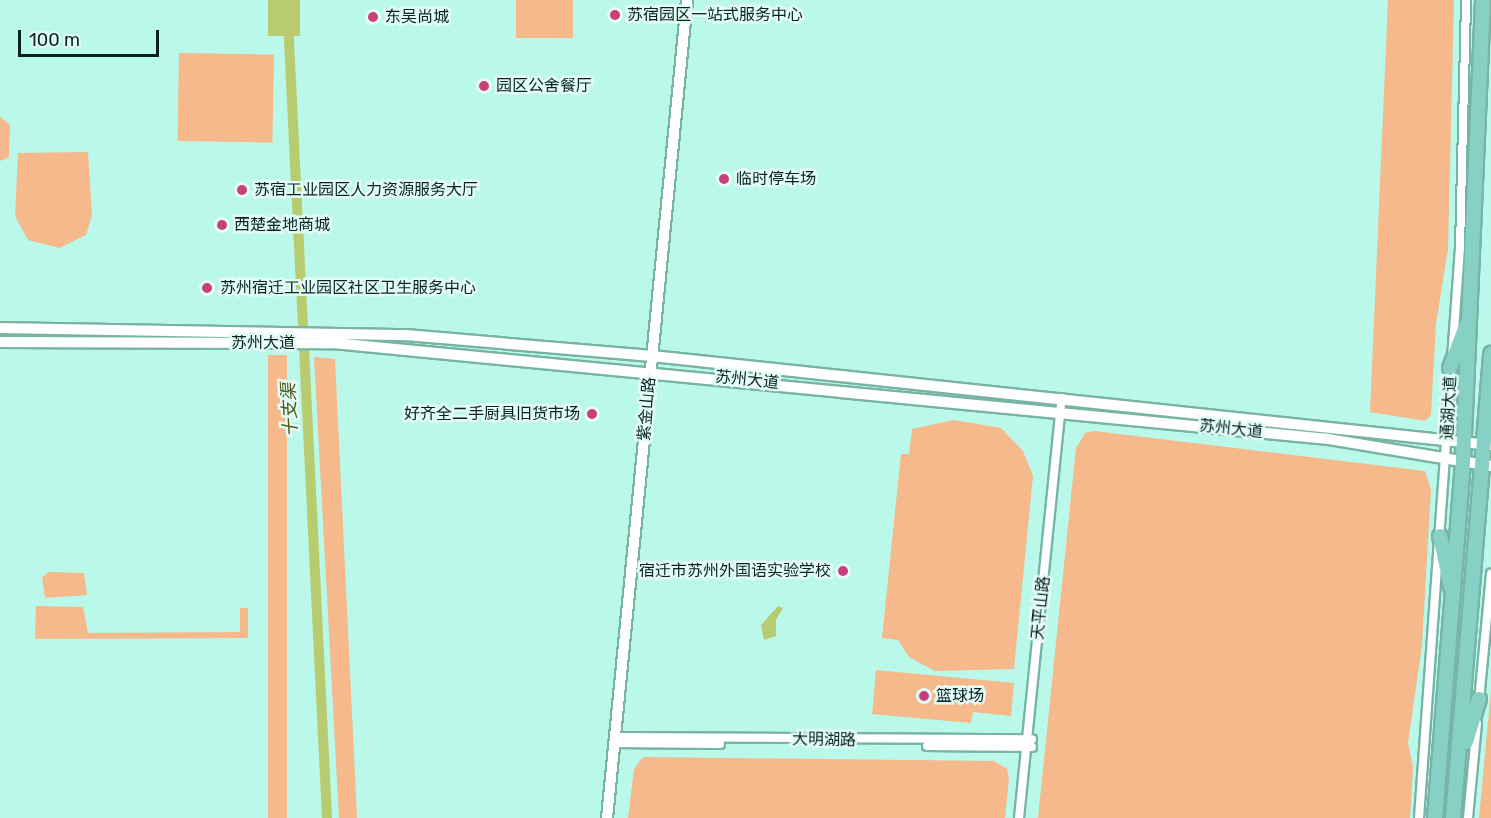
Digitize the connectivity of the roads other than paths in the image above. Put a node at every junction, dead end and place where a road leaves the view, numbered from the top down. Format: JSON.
{"nodes":[{"id":1,"x":687,"y":0,"type":"edge"},
{"id":2,"x":1466,"y":0,"type":"edge"},
{"id":3,"x":1483,"y":0,"type":"edge"},
{"id":4,"x":1472,"y":313,"type":"junction"},
{"id":5,"x":0,"y":328,"type":"edge"},
{"id":6,"x":0,"y":342,"type":"edge"},
{"id":7,"x":1491,"y":354,"type":"edge"},
{"id":8,"x":652,"y":356,"type":"junction"},
{"id":9,"x":1450,"y":368,"type":"junction"},
{"id":10,"x":650,"y":370,"type":"junction"},
{"id":11,"x":1065,"y":398,"type":"junction"},
{"id":12,"x":1064,"y":412,"type":"junction"},
{"id":13,"x":1448,"y":437,"type":"junction"},
{"id":14,"x":1464,"y":438,"type":"junction"},
{"id":15,"x":1489,"y":444,"type":"edge"},
{"id":16,"x":1446,"y":456,"type":"junction"},
{"id":17,"x":1463,"y":459,"type":"junction"},
{"id":18,"x":1486,"y":464,"type":"edge"},
{"id":19,"x":1440,"y":536,"type":"junction"},
{"id":20,"x":1491,"y":574,"type":"edge"},
{"id":21,"x":1454,"y":602,"type":"junction"},
{"id":22,"x":1479,"y":699,"type":"junction"},
{"id":23,"x":615,"y":740,"type":"junction"},
{"id":24,"x":1030,"y":743,"type":"junction"},
{"id":25,"x":1458,"y":770,"type":"junction"},
{"id":26,"x":607,"y":818,"type":"edge"},
{"id":27,"x":1019,"y":818,"type":"edge"},
{"id":28,"x":1025,"y":818,"type":"edge"},
{"id":29,"x":1419,"y":818,"type":"edge"},
{"id":30,"x":1435,"y":818,"type":"edge"},
{"id":31,"x":1453,"y":818,"type":"edge"},
{"id":32,"x":1468,"y":818,"type":"edge"}],
"edges":[{"from":1,"to":8,"type":"street","name":"紫金山路"},
{"from":2,"to":9,"type":"street"},
{"from":3,"to":4,"type":"main road","name":"通湖大道"},
{"from":4,"to":9,"type":"main road"},
{"from":4,"to":14,"type":"main road","name":"通湖大道"},
{"from":5,"to":8,"type":"street","name":"苏州大道"},
{"from":6,"to":10,"type":"street","name":"苏州大道"},
{"from":7,"to":15,"type":"main road"},
{"from":8,"to":10,"type":"street","name":"紫金山路"},
{"from":8,"to":11,"type":"street","name":"苏州大道"},
{"from":9,"to":13,"type":"street"},
{"from":10,"to":12,"type":"street","name":"苏州大道"},
{"from":10,"to":23,"type":"street","name":"紫金山路"},
{"from":11,"to":12,"type":"street","name":"天平山路"},
{"from":11,"to":13,"type":"street","name":"苏州大道"},
{"from":12,"to":16,"type":"street","name":"苏州大道"},
{"from":12,"to":24,"type":"street","name":"天平山路"},
{"from":13,"to":14,"type":"street","name":"苏州大道"},
{"from":13,"to":16,"type":"street"},
{"from":14,"to":15,"type":"street","name":"苏州大道"},
{"from":14,"to":17,"type":"main road","name":"通湖大道"},
{"from":15,"to":18,"type":"main road"},
{"from":16,"to":17,"type":"street","name":"苏州大道"},
{"from":16,"to":19,"type":"street"},
{"from":17,"to":18,"type":"street","name":"苏州大道"},
{"from":17,"to":21,"type":"main road","name":"通湖大道"},
{"from":18,"to":25,"type":"main road"},
{"from":19,"to":21,"type":"main road"},
{"from":19,"to":29,"type":"street"},
{"from":20,"to":22,"type":"street"},
{"from":21,"to":30,"type":"main road","name":"通湖大道"},
{"from":22,"to":25,"type":"main road"},
{"from":22,"to":32,"type":"street"},
{"from":23,"to":24,"type":"street","name":"大明湖路"},
{"from":23,"to":26,"type":"street","name":"紫金山路"},
{"from":24,"to":27,"type":"street","name":"天平山路"},
{"from":24,"to":28,"type":"street","name":"天平山路"},
{"from":25,"to":31,"type":"main road"}]}
